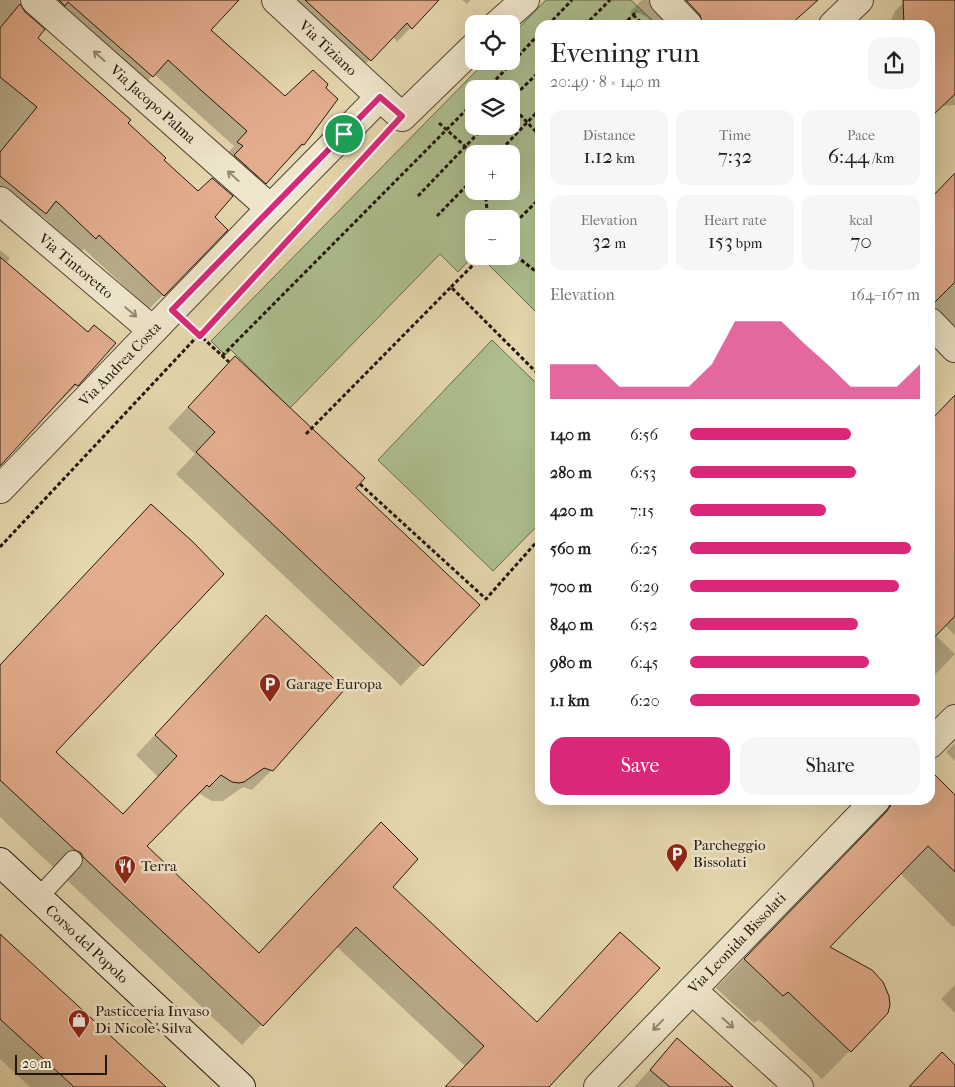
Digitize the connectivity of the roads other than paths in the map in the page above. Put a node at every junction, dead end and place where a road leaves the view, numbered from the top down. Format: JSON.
{"nodes":[{"id":1,"x":35,"y":0,"type":"edge"},
{"id":2,"x":276,"y":0,"type":"edge"},
{"id":3,"x":525,"y":0,"type":"edge"},
{"id":4,"x":664,"y":0,"type":"edge"},
{"id":5,"x":859,"y":0,"type":"edge"},
{"id":6,"x":508,"y":15,"type":"edge"},
{"id":7,"x":683,"y":20,"type":"edge"},
{"id":8,"x":838,"y":20,"type":"edge"},
{"id":9,"x":465,"y":56,"type":"edge"},
{"id":10,"x":380,"y":97,"type":"junction"},
{"id":11,"x":0,"y":201,"type":"edge"},
{"id":12,"x":270,"y":208,"type":"junction"},
{"id":13,"x":935,"y":327,"type":"edge"},
{"id":14,"x":152,"y":330,"type":"junction"},
{"id":15,"x":955,"y":348,"type":"edge"},
{"id":16,"x":0,"y":489,"type":"edge"},
{"id":17,"x":871,"y":805,"type":"edge"},
{"id":18,"x":73,"y":860,"type":"dead end"},
{"id":19,"x":0,"y":862,"type":"edge"},
{"id":20,"x":38,"y":898,"type":"junction"},
{"id":21,"x":692,"y":990,"type":"junction"},
{"id":22,"x":241,"y":1087,"type":"edge"},
{"id":23,"x":598,"y":1087,"type":"edge"},
{"id":24,"x":798,"y":1087,"type":"edge"}],
"edges":[{"from":12,"to":1,"type":"street","name":"Via Jacopo Palma","one_way":true},
{"from":2,"to":10,"type":"street","name":"Via Tiziano"},
{"from":3,"to":6,"type":"street"},
{"from":4,"to":7,"type":"street"},
{"from":5,"to":8,"type":"street"},
{"from":9,"to":10,"type":"street"},
{"from":10,"to":12,"type":"street","name":"Via Andrea Costa"},
{"from":11,"to":14,"type":"street","name":"Via Tintoretto","one_way":true},
{"from":12,"to":14,"type":"street","name":"Via Andrea Costa"},
{"from":13,"to":15,"type":"street"},
{"from":14,"to":16,"type":"street","name":"Via Andrea Costa"},
{"from":17,"to":21,"type":"street","name":"Via Leonida Bissolati"},
{"from":18,"to":20,"type":"lane"},
{"from":19,"to":20,"type":"street","name":"Corso del Popolo"},
{"from":20,"to":22,"type":"street","name":"Corso del Popolo"},
{"from":21,"to":23,"type":"street","name":"Via Leonida Bissolati","one_way":true},
{"from":21,"to":24,"type":"street","one_way":true}]}
